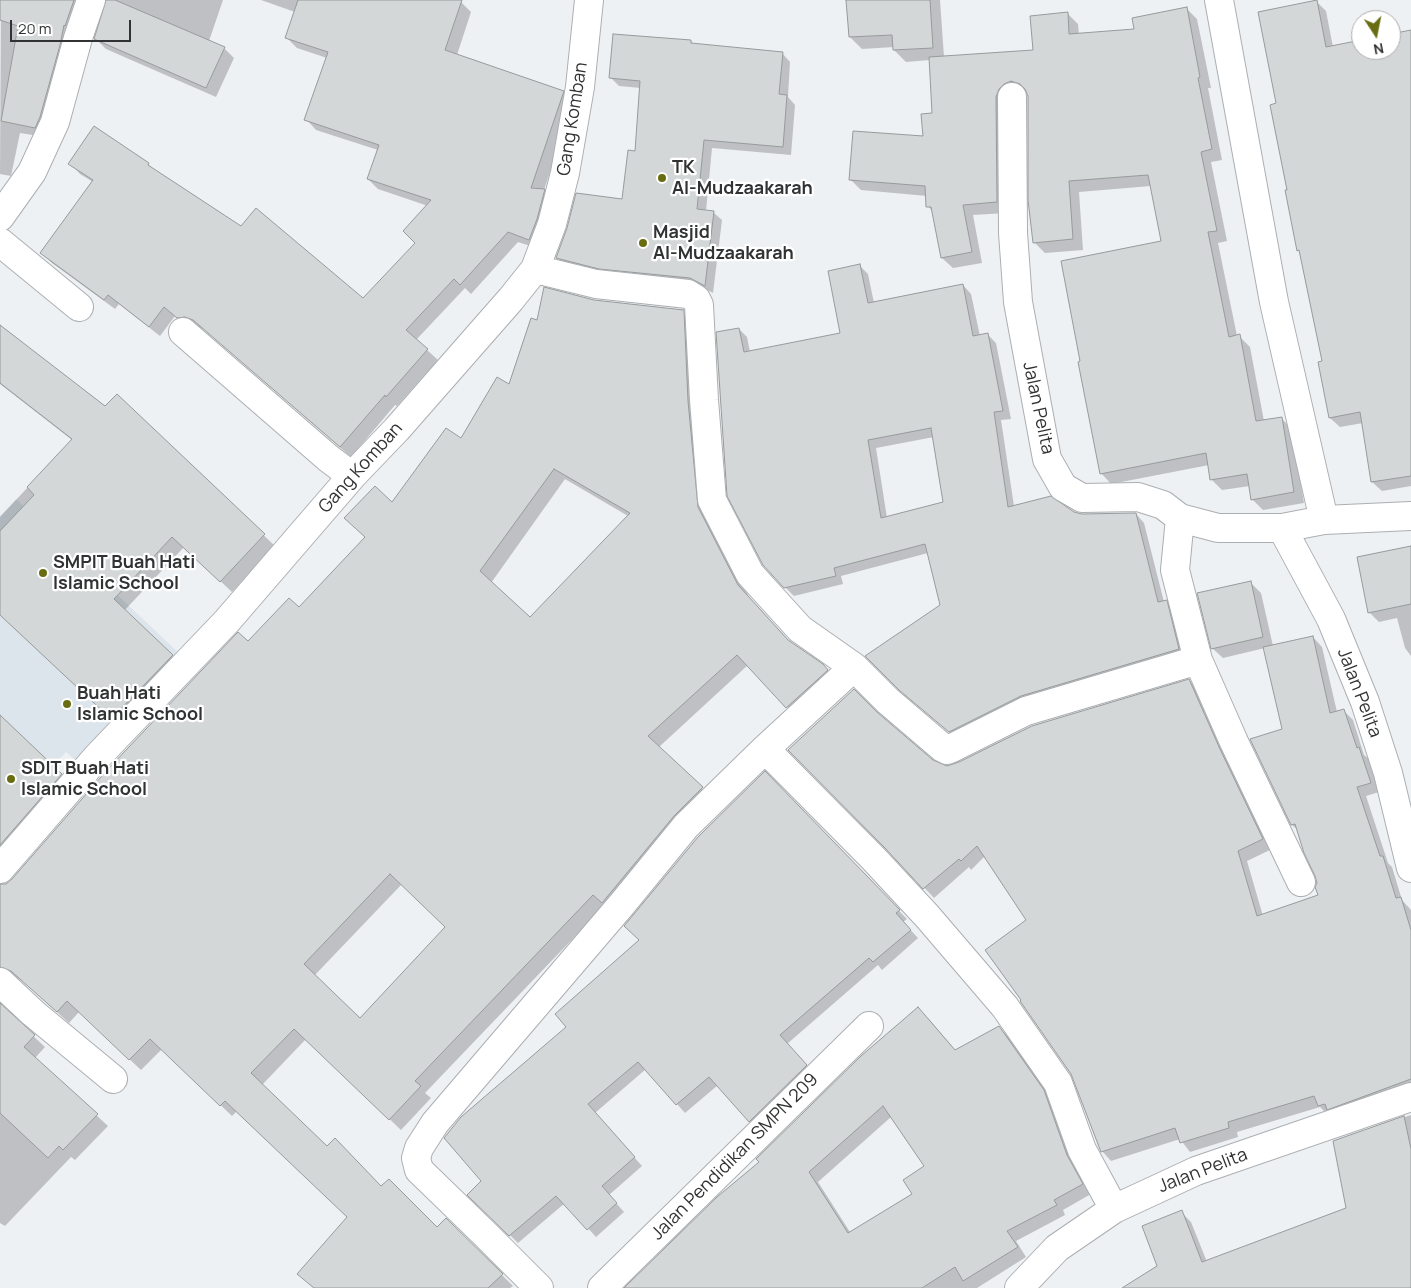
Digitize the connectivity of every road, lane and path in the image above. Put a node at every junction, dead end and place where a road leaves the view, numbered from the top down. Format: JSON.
{"nodes":[{"id":1,"x":91,"y":0,"type":"edge"},
{"id":2,"x":589,"y":0,"type":"edge"},
{"id":3,"x":1219,"y":0,"type":"edge"},
{"id":4,"x":1012,"y":97,"type":"dead end"},
{"id":5,"x":0,"y":217,"type":"edge"},
{"id":6,"x":0,"y":242,"type":"edge"},
{"id":7,"x":535,"y":269,"type":"junction"},
{"id":8,"x":79,"y":307,"type":"dead end"},
{"id":9,"x":183,"y":332,"type":"dead end"},
{"id":10,"x":352,"y":476,"type":"junction"},
{"id":11,"x":1411,"y":516,"type":"edge"},
{"id":12,"x":1180,"y":518,"type":"junction"},
{"id":13,"x":1324,"y":520,"type":"junction"},
{"id":14,"x":1282,"y":528,"type":"junction"},
{"id":15,"x":1198,"y":660,"type":"junction"},
{"id":16,"x":854,"y":668,"type":"junction"},
{"id":17,"x":765,"y":749,"type":"junction"},
{"id":18,"x":1411,"y":868,"type":"edge"},
{"id":19,"x":0,"y":869,"type":"edge"},
{"id":20,"x":1301,"y":882,"type":"dead end"},
{"id":21,"x":0,"y":982,"type":"edge"},
{"id":22,"x":869,"y":1026,"type":"dead end"},
{"id":23,"x":113,"y":1079,"type":"dead end"},
{"id":24,"x":1411,"y":1098,"type":"edge"},
{"id":25,"x":1114,"y":1209,"type":"junction"},
{"id":26,"x":539,"y":1288,"type":"edge"},
{"id":27,"x":602,"y":1288,"type":"edge"},
{"id":28,"x":1019,"y":1288,"type":"edge"}],
"edges":[{"from":1,"to":5,"type":"street"},
{"from":2,"to":7,"type":"street","name":"Gang Komban"},
{"from":3,"to":13,"type":"street"},
{"from":4,"to":12,"type":"street","name":"Jalan Pelita"},
{"from":6,"to":8,"type":"street"},
{"from":7,"to":10,"type":"street","name":"Gang Komban"},
{"from":7,"to":16,"type":"street"},
{"from":9,"to":10,"type":"street"},
{"from":10,"to":19,"type":"street","name":"Gang Komban"},
{"from":11,"to":13,"type":"street","name":"Jalan Pelita"},
{"from":12,"to":14,"type":"street","name":"Jalan Pelita"},
{"from":12,"to":15,"type":"street"},
{"from":13,"to":14,"type":"street","name":"Jalan Pelita"},
{"from":14,"to":18,"type":"street","name":"Jalan Pelita"},
{"from":15,"to":16,"type":"street"},
{"from":15,"to":20,"type":"street"},
{"from":16,"to":17,"type":"street"},
{"from":17,"to":25,"type":"street"},
{"from":17,"to":26,"type":"street"},
{"from":21,"to":23,"type":"street"},
{"from":22,"to":27,"type":"street","name":"Jalan Pendidikan SMPN 209"},
{"from":24,"to":25,"type":"street","name":"Jalan Pelita"},
{"from":25,"to":28,"type":"street","name":"Jalan Pelita"}]}
